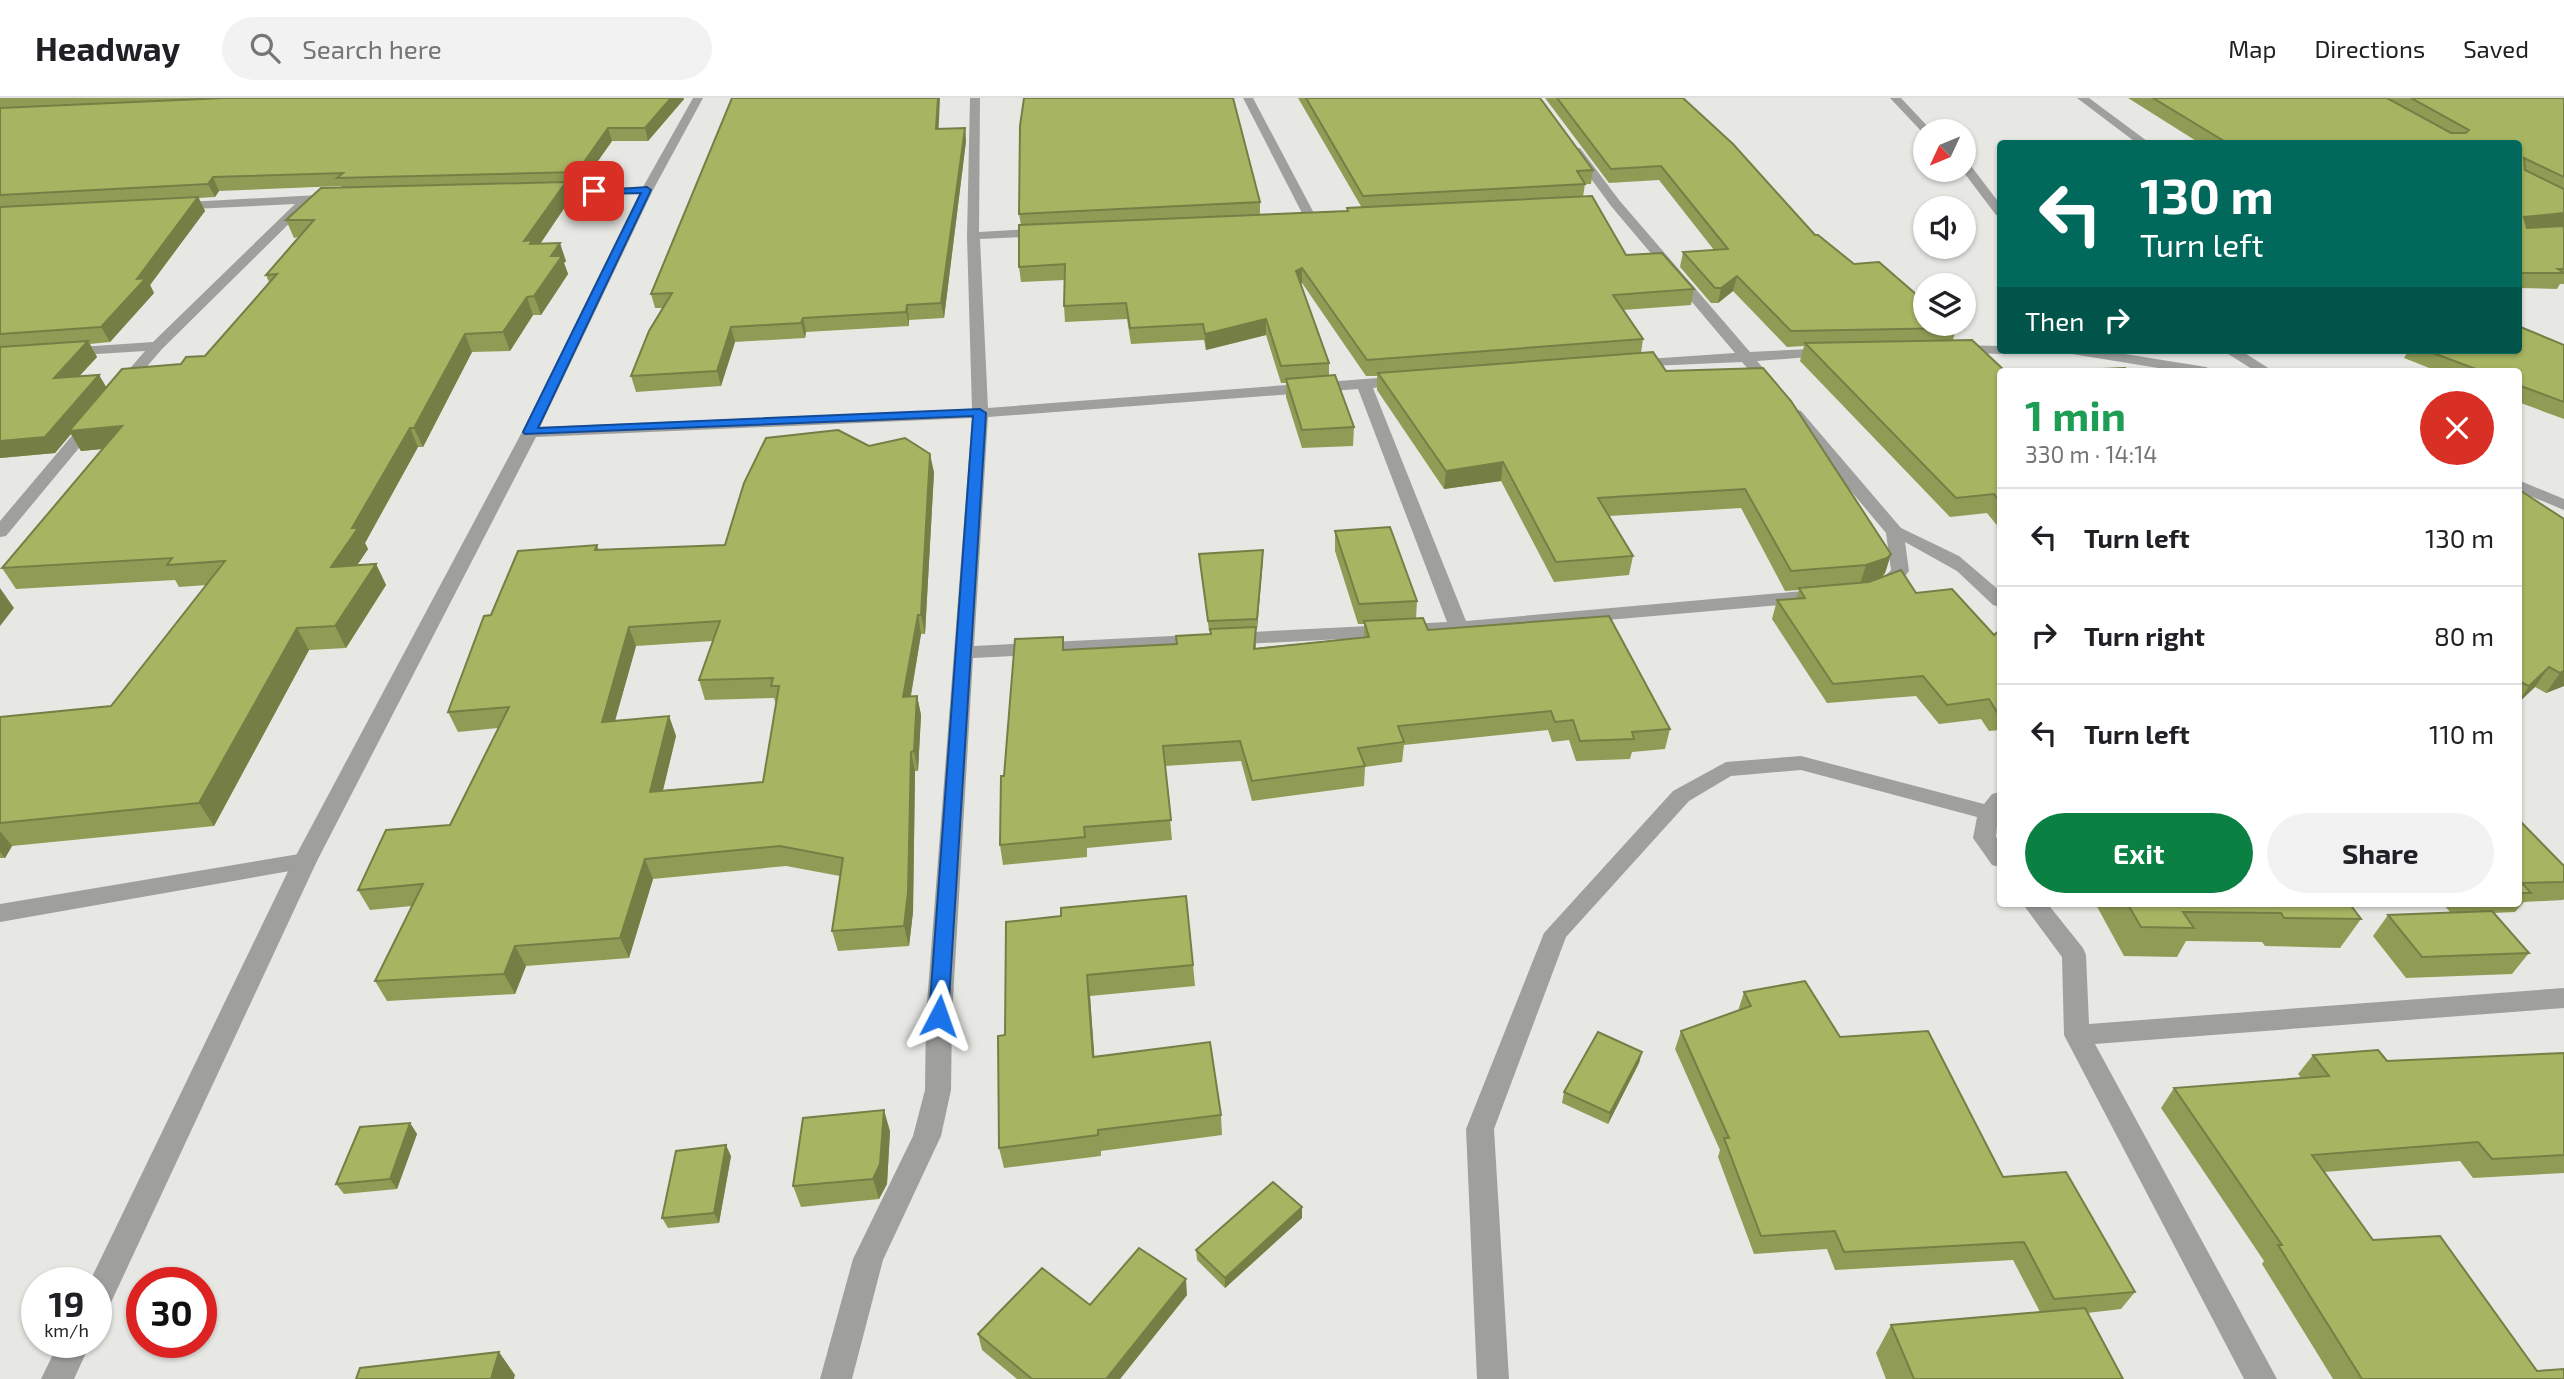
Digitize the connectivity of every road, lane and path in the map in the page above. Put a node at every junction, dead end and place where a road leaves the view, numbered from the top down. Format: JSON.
{"nodes":[{"id":1,"x":698,"y":98,"type":"edge"},
{"id":2,"x":975,"y":98,"type":"edge"},
{"id":3,"x":1248,"y":98,"type":"edge"},
{"id":4,"x":1895,"y":98,"type":"edge"},
{"id":5,"x":2082,"y":98,"type":"edge"},
{"id":6,"x":1915,"y":119,"type":"edge"},
{"id":7,"x":1569,"y":140,"type":"edge"},
{"id":8,"x":2141,"y":140,"type":"edge"},
{"id":9,"x":1976,"y":180,"type":"edge"},
{"id":10,"x":647,"y":190,"type":"junction"},
{"id":11,"x":524,"y":193,"type":"edge"},
{"id":12,"x":348,"y":198,"type":"edge"},
{"id":13,"x":307,"y":199,"type":"junction"},
{"id":14,"x":153,"y":207,"type":"edge"},
{"id":15,"x":1997,"y":208,"type":"edge"},
{"id":16,"x":1310,"y":217,"type":"edge"},
{"id":17,"x":1067,"y":231,"type":"edge"},
{"id":18,"x":972,"y":236,"type":"junction"},
{"id":19,"x":156,"y":346,"type":"junction"},
{"id":20,"x":1934,"y":349,"type":"edge"},
{"id":21,"x":1997,"y":349,"type":"edge"},
{"id":22,"x":1853,"y":352,"type":"edge"},
{"id":23,"x":52,"y":353,"type":"edge"},
{"id":24,"x":2098,"y":354,"type":"edge"},
{"id":25,"x":2236,"y":354,"type":"edge"},
{"id":26,"x":1744,"y":355,"type":"junction"},
{"id":27,"x":1622,"y":365,"type":"edge"},
{"id":28,"x":2187,"y":368,"type":"edge"},
{"id":29,"x":2261,"y":368,"type":"edge"},
{"id":30,"x":1418,"y":380,"type":"edge"},
{"id":31,"x":1364,"y":384,"type":"junction"},
{"id":32,"x":980,"y":413,"type":"junction"},
{"id":33,"x":530,"y":432,"type":"junction"},
{"id":34,"x":2522,"y":487,"type":"edge"},
{"id":35,"x":2564,"y":505,"type":"edge"},
{"id":36,"x":0,"y":532,"type":"edge"},
{"id":37,"x":1895,"y":532,"type":"junction"},
{"id":38,"x":1997,"y":598,"type":"edge"},
{"id":39,"x":1460,"y":627,"type":"junction"},
{"id":40,"x":964,"y":652,"type":"junction"},
{"id":41,"x":1995,"y":806,"type":"edge"},
{"id":42,"x":1997,"y":855,"type":"edge"},
{"id":43,"x":305,"y":860,"type":"junction"},
{"id":44,"x":2037,"y":907,"type":"edge"},
{"id":45,"x":0,"y":913,"type":"edge"},
{"id":46,"x":2564,"y":998,"type":"edge"},
{"id":47,"x":2077,"y":1035,"type":"junction"},
{"id":48,"x":112,"y":1267,"type":"edge"},
{"id":49,"x":68,"y":1358,"type":"edge"},
{"id":50,"x":57,"y":1379,"type":"edge"},
{"id":51,"x":836,"y":1379,"type":"edge"},
{"id":52,"x":1493,"y":1379,"type":"edge"},
{"id":53,"x":2260,"y":1379,"type":"edge"}],
"edges":[{"from":1,"to":10,"type":"street"},
{"from":2,"to":18,"type":"street"},
{"from":3,"to":16,"type":"street"},
{"from":4,"to":6,"type":"street"},
{"from":5,"to":8,"type":"street"},
{"from":7,"to":26,"type":"street"},
{"from":9,"to":15,"type":"street"},
{"from":10,"to":11,"type":"street"},
{"from":10,"to":33,"type":"street"},
{"from":12,"to":13,"type":"street"},
{"from":13,"to":14,"type":"street"},
{"from":13,"to":19,"type":"street"},
{"from":17,"to":18,"type":"street"},
{"from":18,"to":32,"type":"street"},
{"from":19,"to":23,"type":"street"},
{"from":19,"to":36,"type":"street"},
{"from":20,"to":21,"type":"street"},
{"from":22,"to":26,"type":"street"},
{"from":24,"to":28,"type":"street"},
{"from":25,"to":29,"type":"street"},
{"from":26,"to":27,"type":"street"},
{"from":26,"to":37,"type":"street"},
{"from":30,"to":31,"type":"street"},
{"from":31,"to":32,"type":"street"},
{"from":31,"to":39,"type":"street"},
{"from":32,"to":33,"type":"street"},
{"from":32,"to":40,"type":"street"},
{"from":33,"to":43,"type":"street"},
{"from":34,"to":35,"type":"street"},
{"from":37,"to":38,"type":"street"},
{"from":37,"to":39,"type":"street"},
{"from":39,"to":40,"type":"street"},
{"from":40,"to":51,"type":"street"},
{"from":41,"to":42,"type":"street"},
{"from":41,"to":52,"type":"street"},
{"from":43,"to":45,"type":"street"},
{"from":43,"to":48,"type":"street"},
{"from":44,"to":47,"type":"street"},
{"from":46,"to":47,"type":"street"},
{"from":47,"to":53,"type":"street"},
{"from":49,"to":50,"type":"street"}]}
